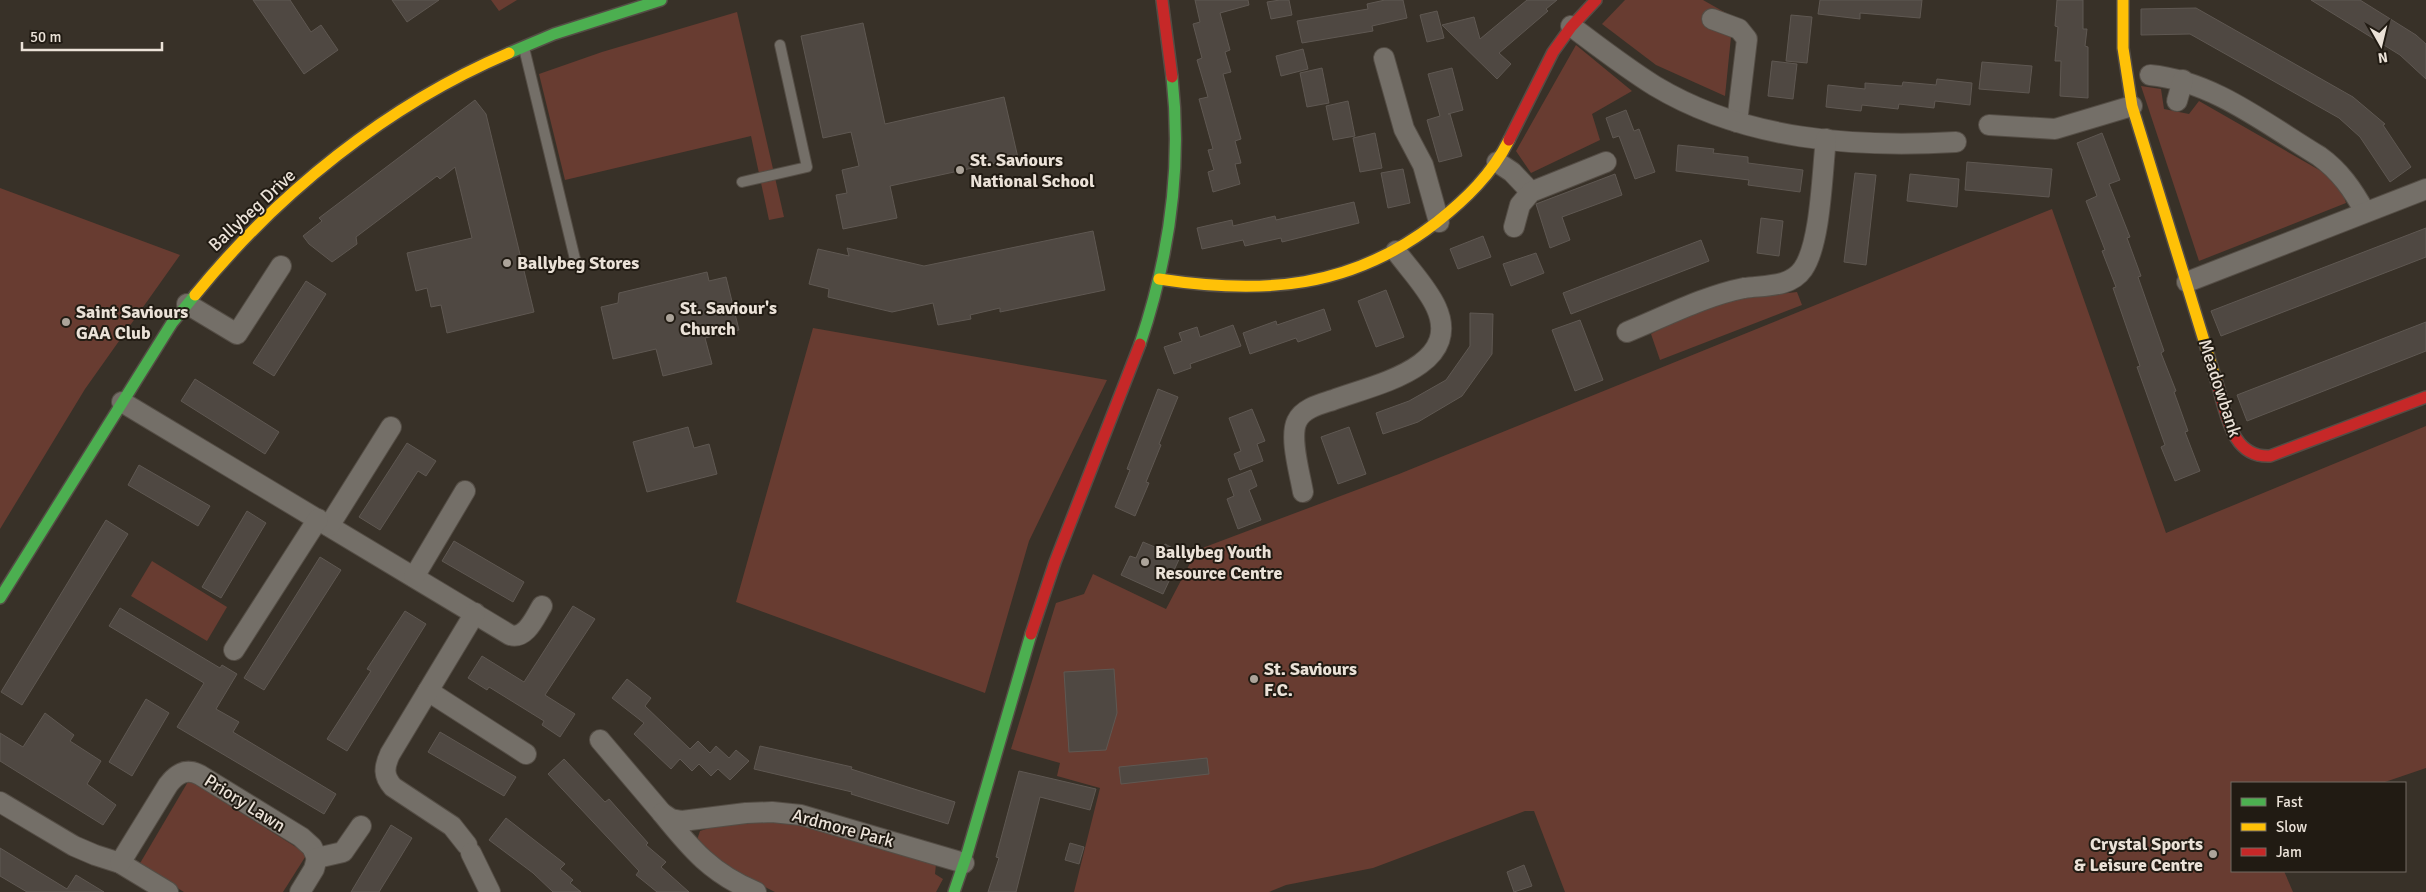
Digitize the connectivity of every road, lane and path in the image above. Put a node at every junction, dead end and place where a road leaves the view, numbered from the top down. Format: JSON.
{"nodes":[{"id":1,"x":610,"y":0,"type":"edge"},
{"id":2,"x":661,"y":0,"type":"edge"},
{"id":3,"x":1162,"y":0,"type":"edge"},
{"id":4,"x":1596,"y":0,"type":"edge"},
{"id":5,"x":2123,"y":0,"type":"edge"},
{"id":6,"x":612,"y":14,"type":"junction"},
{"id":7,"x":1712,"y":20,"type":"dead end"},
{"id":8,"x":1572,"y":26,"type":"junction"},
{"id":9,"x":780,"y":45,"type":"dead end"},
{"id":10,"x":523,"y":47,"type":"junction"},
{"id":11,"x":1384,"y":58,"type":"dead end"},
{"id":12,"x":2150,"y":74,"type":"dead end"},
{"id":13,"x":2183,"y":80,"type":"junction"},
{"id":14,"x":2177,"y":101,"type":"dead end"},
{"id":15,"x":2132,"y":106,"type":"junction"},
{"id":16,"x":1737,"y":122,"type":"junction"},
{"id":17,"x":1989,"y":125,"type":"dead end"},
{"id":18,"x":1826,"y":139,"type":"junction"},
{"id":19,"x":1956,"y":142,"type":"dead end"},
{"id":20,"x":1497,"y":162,"type":"junction"},
{"id":21,"x":1606,"y":162,"type":"dead end"},
{"id":22,"x":742,"y":182,"type":"dead end"},
{"id":23,"x":2426,"y":189,"type":"edge"},
{"id":24,"x":1532,"y":192,"type":"junction"},
{"id":25,"x":2365,"y":212,"type":"junction"},
{"id":26,"x":1439,"y":222,"type":"junction"},
{"id":27,"x":1514,"y":227,"type":"dead end"},
{"id":28,"x":1396,"y":251,"type":"junction"},
{"id":29,"x":575,"y":259,"type":"dead end"},
{"id":30,"x":281,"y":266,"type":"dead end"},
{"id":31,"x":1159,"y":279,"type":"junction"},
{"id":32,"x":2187,"y":282,"type":"junction"},
{"id":33,"x":186,"y":304,"type":"junction"},
{"id":34,"x":1627,"y":332,"type":"dead end"},
{"id":35,"x":2426,"y":397,"type":"edge"},
{"id":36,"x":122,"y":402,"type":"junction"},
{"id":37,"x":391,"y":426,"type":"dead end"},
{"id":38,"x":465,"y":490,"type":"dead end"},
{"id":39,"x":1303,"y":492,"type":"dead end"},
{"id":40,"x":323,"y":522,"type":"junction"},
{"id":41,"x":414,"y":577,"type":"junction"},
{"id":42,"x":0,"y":598,"type":"edge"},
{"id":43,"x":542,"y":606,"type":"dead end"},
{"id":44,"x":475,"y":614,"type":"junction"},
{"id":45,"x":234,"y":650,"type":"dead end"},
{"id":46,"x":428,"y":691,"type":"junction"},
{"id":47,"x":600,"y":740,"type":"dead end"},
{"id":48,"x":526,"y":754,"type":"dead end"},
{"id":49,"x":0,"y":802,"type":"edge"},
{"id":50,"x":662,"y":813,"type":"junction"},
{"id":51,"x":361,"y":826,"type":"dead end"},
{"id":52,"x":316,"y":858,"type":"junction"},
{"id":53,"x":120,"y":863,"type":"junction"},
{"id":54,"x":964,"y":863,"type":"junction"},
{"id":55,"x":168,"y":892,"type":"edge"},
{"id":56,"x":300,"y":892,"type":"edge"},
{"id":57,"x":490,"y":892,"type":"edge"},
{"id":58,"x":756,"y":892,"type":"edge"},
{"id":59,"x":954,"y":892,"type":"edge"}],
"edges":[{"from":1,"to":6,"type":"street"},
{"from":2,"to":6,"type":"street","name":"Ballybeg Drive"},
{"from":3,"to":31,"type":"street"},
{"from":4,"to":8,"type":"street"},
{"from":5,"to":15,"type":"street","name":"Meadowbank"},
{"from":6,"to":10,"type":"street","name":"Ballybeg Drive"},
{"from":7,"to":16,"type":"street"},
{"from":8,"to":16,"type":"street"},
{"from":8,"to":20,"type":"street"},
{"from":9,"to":22,"type":"lane"},
{"from":10,"to":29,"type":"lane"},
{"from":10,"to":33,"type":"street","name":"Ballybeg Drive"},
{"from":11,"to":26,"type":"street"},
{"from":12,"to":13,"type":"street"},
{"from":13,"to":14,"type":"street"},
{"from":13,"to":25,"type":"street"},
{"from":15,"to":17,"type":"street"},
{"from":15,"to":32,"type":"street","name":"Meadowbank"},
{"from":16,"to":18,"type":"street"},
{"from":18,"to":19,"type":"street"},
{"from":18,"to":34,"type":"street"},
{"from":20,"to":24,"type":"street"},
{"from":20,"to":26,"type":"street"},
{"from":21,"to":24,"type":"street"},
{"from":23,"to":25,"type":"street"},
{"from":24,"to":27,"type":"street"},
{"from":25,"to":32,"type":"street"},
{"from":26,"to":28,"type":"street"},
{"from":28,"to":31,"type":"street"},
{"from":28,"to":39,"type":"street"},
{"from":30,"to":33,"type":"street"},
{"from":31,"to":54,"type":"street"},
{"from":32,"to":35,"type":"street","name":"Meadowbank"},
{"from":33,"to":36,"type":"street","name":"Ballybeg Drive"},
{"from":36,"to":40,"type":"street"},
{"from":36,"to":42,"type":"street","name":"Ballybeg Drive"},
{"from":37,"to":40,"type":"street"},
{"from":38,"to":41,"type":"street"},
{"from":40,"to":41,"type":"street"},
{"from":40,"to":45,"type":"street"},
{"from":41,"to":44,"type":"street"},
{"from":43,"to":44,"type":"street"},
{"from":44,"to":46,"type":"street"},
{"from":46,"to":48,"type":"street"},
{"from":46,"to":57,"type":"street"},
{"from":47,"to":50,"type":"street"},
{"from":49,"to":53,"type":"street"},
{"from":50,"to":54,"type":"street","name":"Ardmore Park"},
{"from":50,"to":58,"type":"street"},
{"from":51,"to":52,"type":"street"},
{"from":52,"to":53,"type":"street","name":"Priory Lawn"},
{"from":52,"to":56,"type":"street"},
{"from":53,"to":55,"type":"street"},
{"from":54,"to":59,"type":"street"}]}
